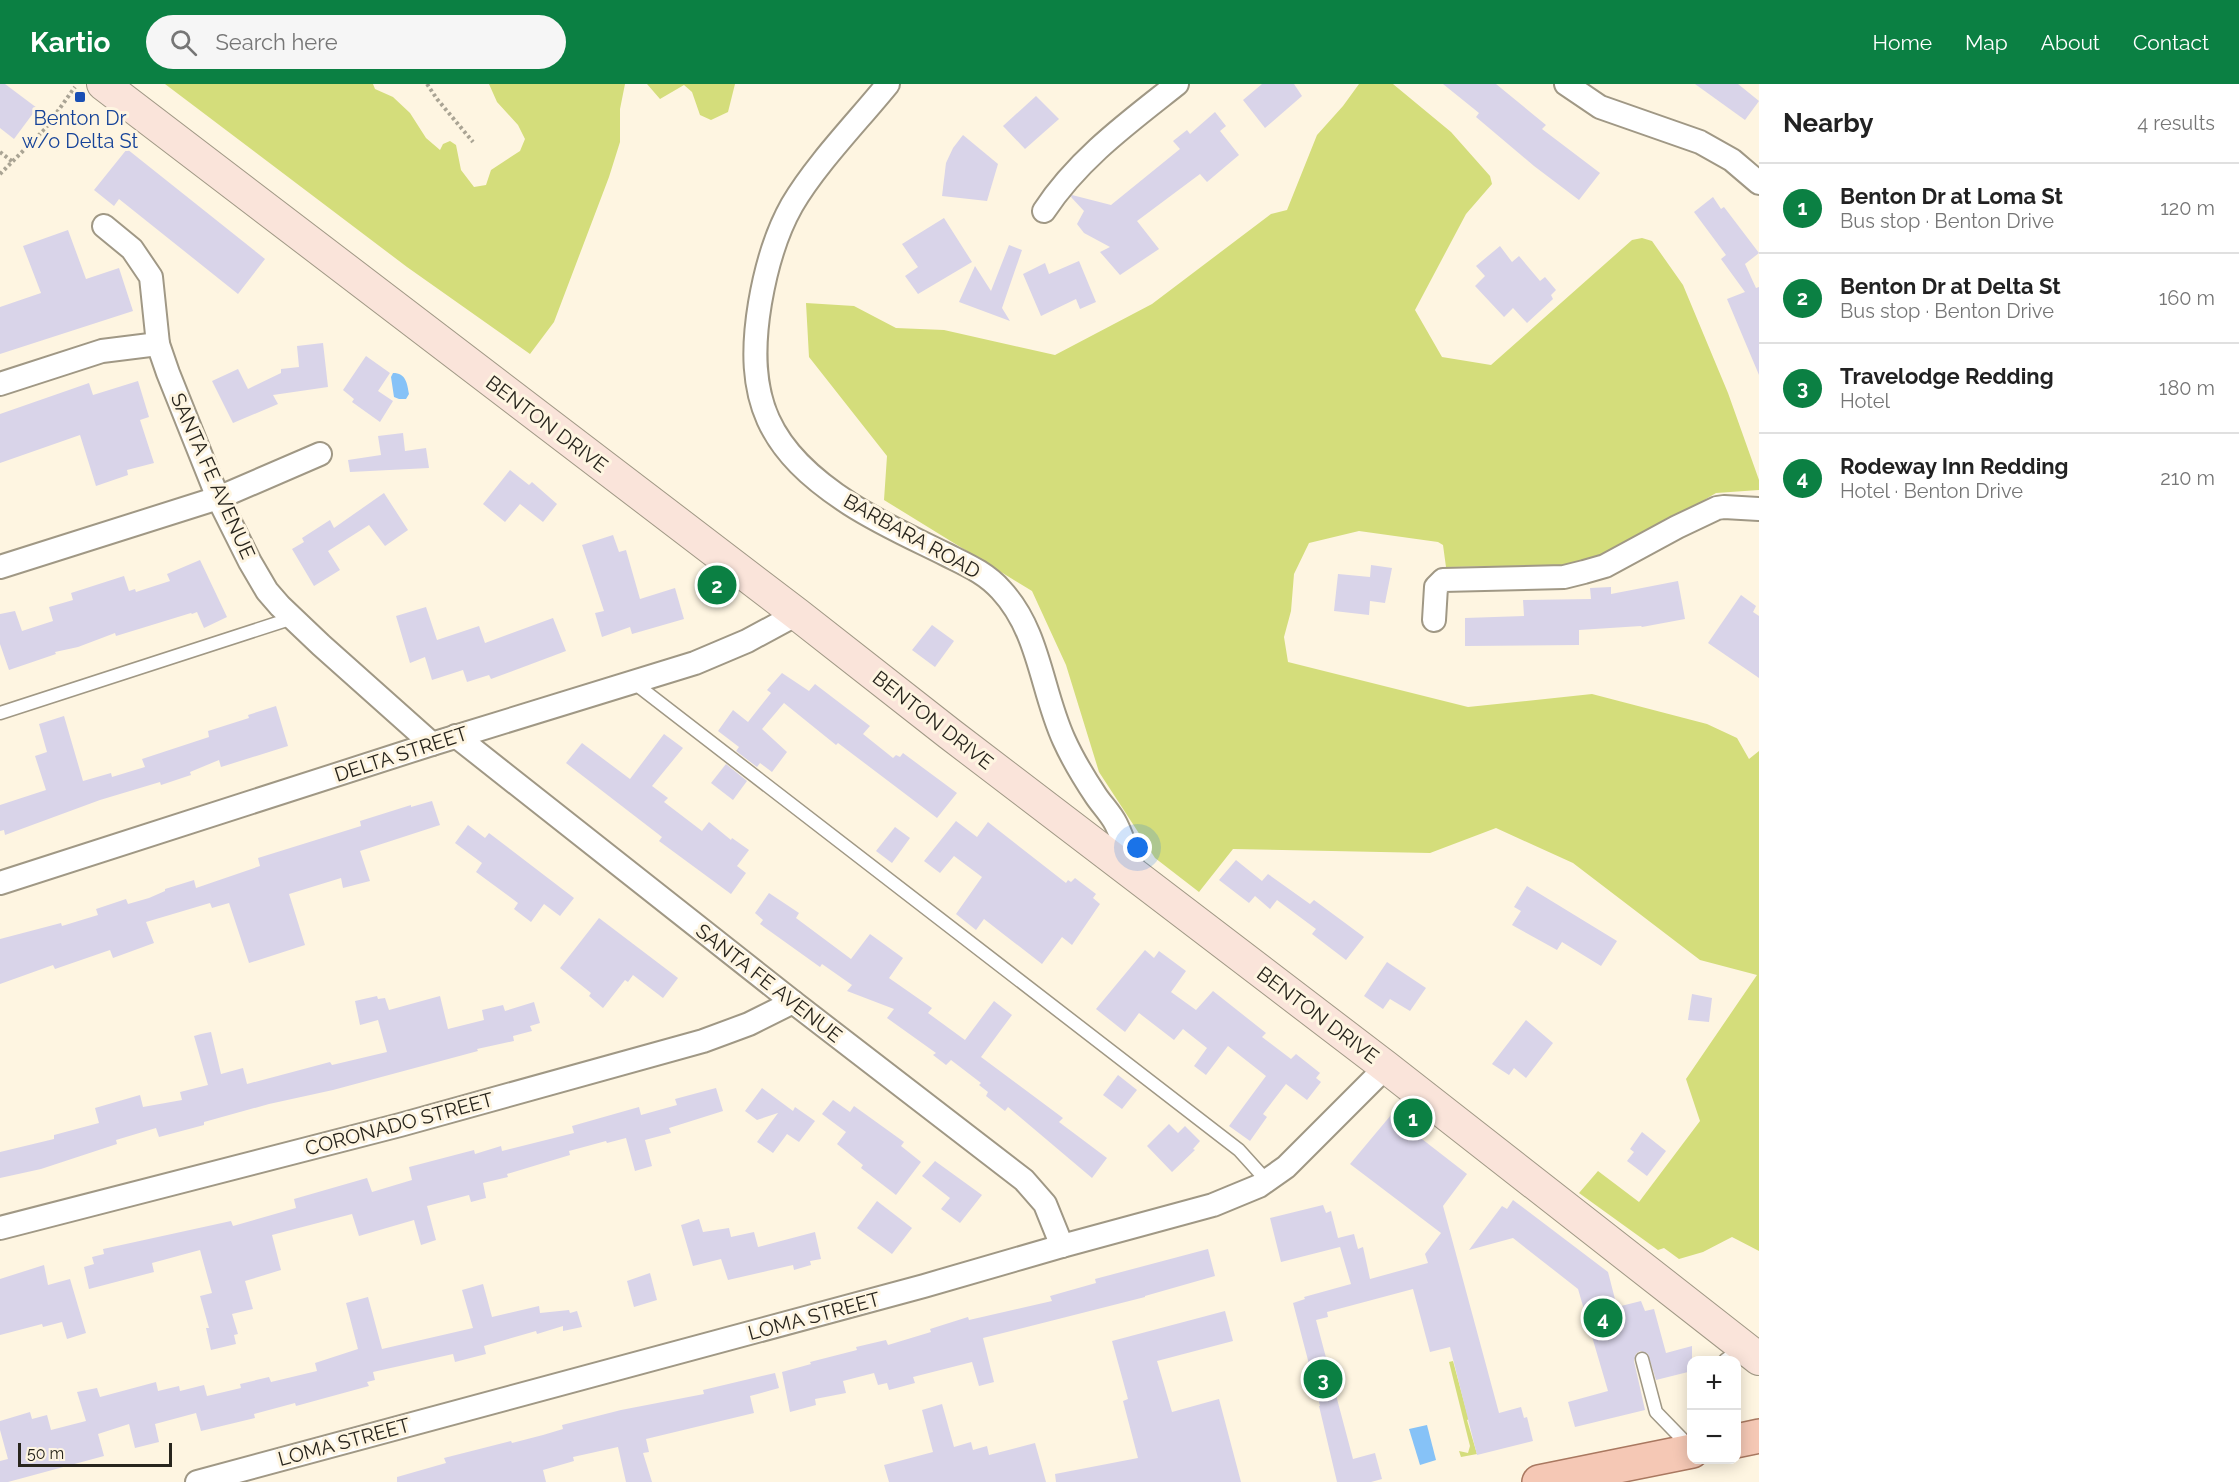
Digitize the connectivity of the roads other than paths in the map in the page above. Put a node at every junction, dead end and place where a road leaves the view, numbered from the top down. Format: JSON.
{"nodes":[{"id":1,"x":888,"y":84,"type":"edge"},
{"id":2,"x":1177,"y":84,"type":"edge"},
{"id":3,"x":1566,"y":84,"type":"edge"},
{"id":4,"x":89,"y":85,"type":"edge"},
{"id":5,"x":1759,"y":183,"type":"edge"},
{"id":6,"x":1044,"y":211,"type":"dead end"},
{"id":7,"x":104,"y":226,"type":"dead end"},
{"id":8,"x":158,"y":344,"type":"junction"},
{"id":9,"x":0,"y":384,"type":"edge"},
{"id":10,"x":320,"y":454,"type":"dead end"},
{"id":11,"x":219,"y":498,"type":"junction"},
{"id":12,"x":1759,"y":509,"type":"edge"},
{"id":13,"x":0,"y":567,"type":"edge"},
{"id":14,"x":797,"y":614,"type":"junction"},
{"id":15,"x":293,"y":618,"type":"junction"},
{"id":16,"x":1434,"y":620,"type":"dead end"},
{"id":17,"x":633,"y":682,"type":"junction"},
{"id":18,"x":0,"y":713,"type":"edge"},
{"id":19,"x":456,"y":736,"type":"junction"},
{"id":20,"x":432,"y":744,"type":"junction"},
{"id":21,"x":1136,"y":875,"type":"junction"},
{"id":22,"x":0,"y":883,"type":"edge"},
{"id":23,"x":793,"y":1002,"type":"junction"},
{"id":24,"x":1386,"y":1067,"type":"junction"},
{"id":25,"x":1267,"y":1181,"type":"junction"},
{"id":26,"x":0,"y":1228,"type":"edge"},
{"id":27,"x":1062,"y":1246,"type":"junction"},
{"id":28,"x":1742,"y":1356,"type":"edge"},
{"id":29,"x":1642,"y":1359,"type":"dead end"},
{"id":30,"x":1759,"y":1436,"type":"edge"},
{"id":31,"x":1741,"y":1440,"type":"edge"},
{"id":32,"x":1687,"y":1445,"type":"edge"},
{"id":33,"x":1687,"y":1451,"type":"edge"},
{"id":34,"x":197,"y":1482,"type":"edge"},
{"id":35,"x":1539,"y":1482,"type":"edge"}],
"edges":[{"from":1,"to":21,"type":"street","name":"BARBARA ROAD"},
{"from":2,"to":6,"type":"street"},
{"from":3,"to":5,"type":"street"},
{"from":4,"to":14,"type":"street","name":"BENTON DRIVE"},
{"from":7,"to":8,"type":"street","name":"SANTA FE AVENUE"},
{"from":8,"to":9,"type":"street"},
{"from":8,"to":11,"type":"street","name":"SANTA FE AVENUE"},
{"from":10,"to":11,"type":"street"},
{"from":11,"to":13,"type":"street"},
{"from":11,"to":15,"type":"street","name":"SANTA FE AVENUE"},
{"from":12,"to":16,"type":"street"},
{"from":14,"to":17,"type":"street","name":"DELTA STREET"},
{"from":14,"to":21,"type":"street","name":"BENTON DRIVE"},
{"from":15,"to":18,"type":"lane"},
{"from":15,"to":20,"type":"street","name":"SANTA FE AVENUE"},
{"from":17,"to":19,"type":"street","name":"DELTA STREET"},
{"from":17,"to":25,"type":"lane"},
{"from":19,"to":20,"type":"street","name":"DELTA STREET"},
{"from":19,"to":23,"type":"street","name":"SANTA FE AVENUE"},
{"from":20,"to":22,"type":"street","name":"DELTA STREET"},
{"from":21,"to":24,"type":"street","name":"BENTON DRIVE"},
{"from":23,"to":26,"type":"street","name":"CORONADO STREET"},
{"from":23,"to":27,"type":"street","name":"SANTA FE AVENUE"},
{"from":24,"to":25,"type":"street","name":"LOMA STREET"},
{"from":24,"to":28,"type":"street","name":"BENTON DRIVE"},
{"from":25,"to":27,"type":"street","name":"LOMA STREET"},
{"from":27,"to":34,"type":"street","name":"LOMA STREET"},
{"from":29,"to":32,"type":"lane"},
{"from":30,"to":31,"type":"main road"},
{"from":33,"to":35,"type":"main road"}]}
